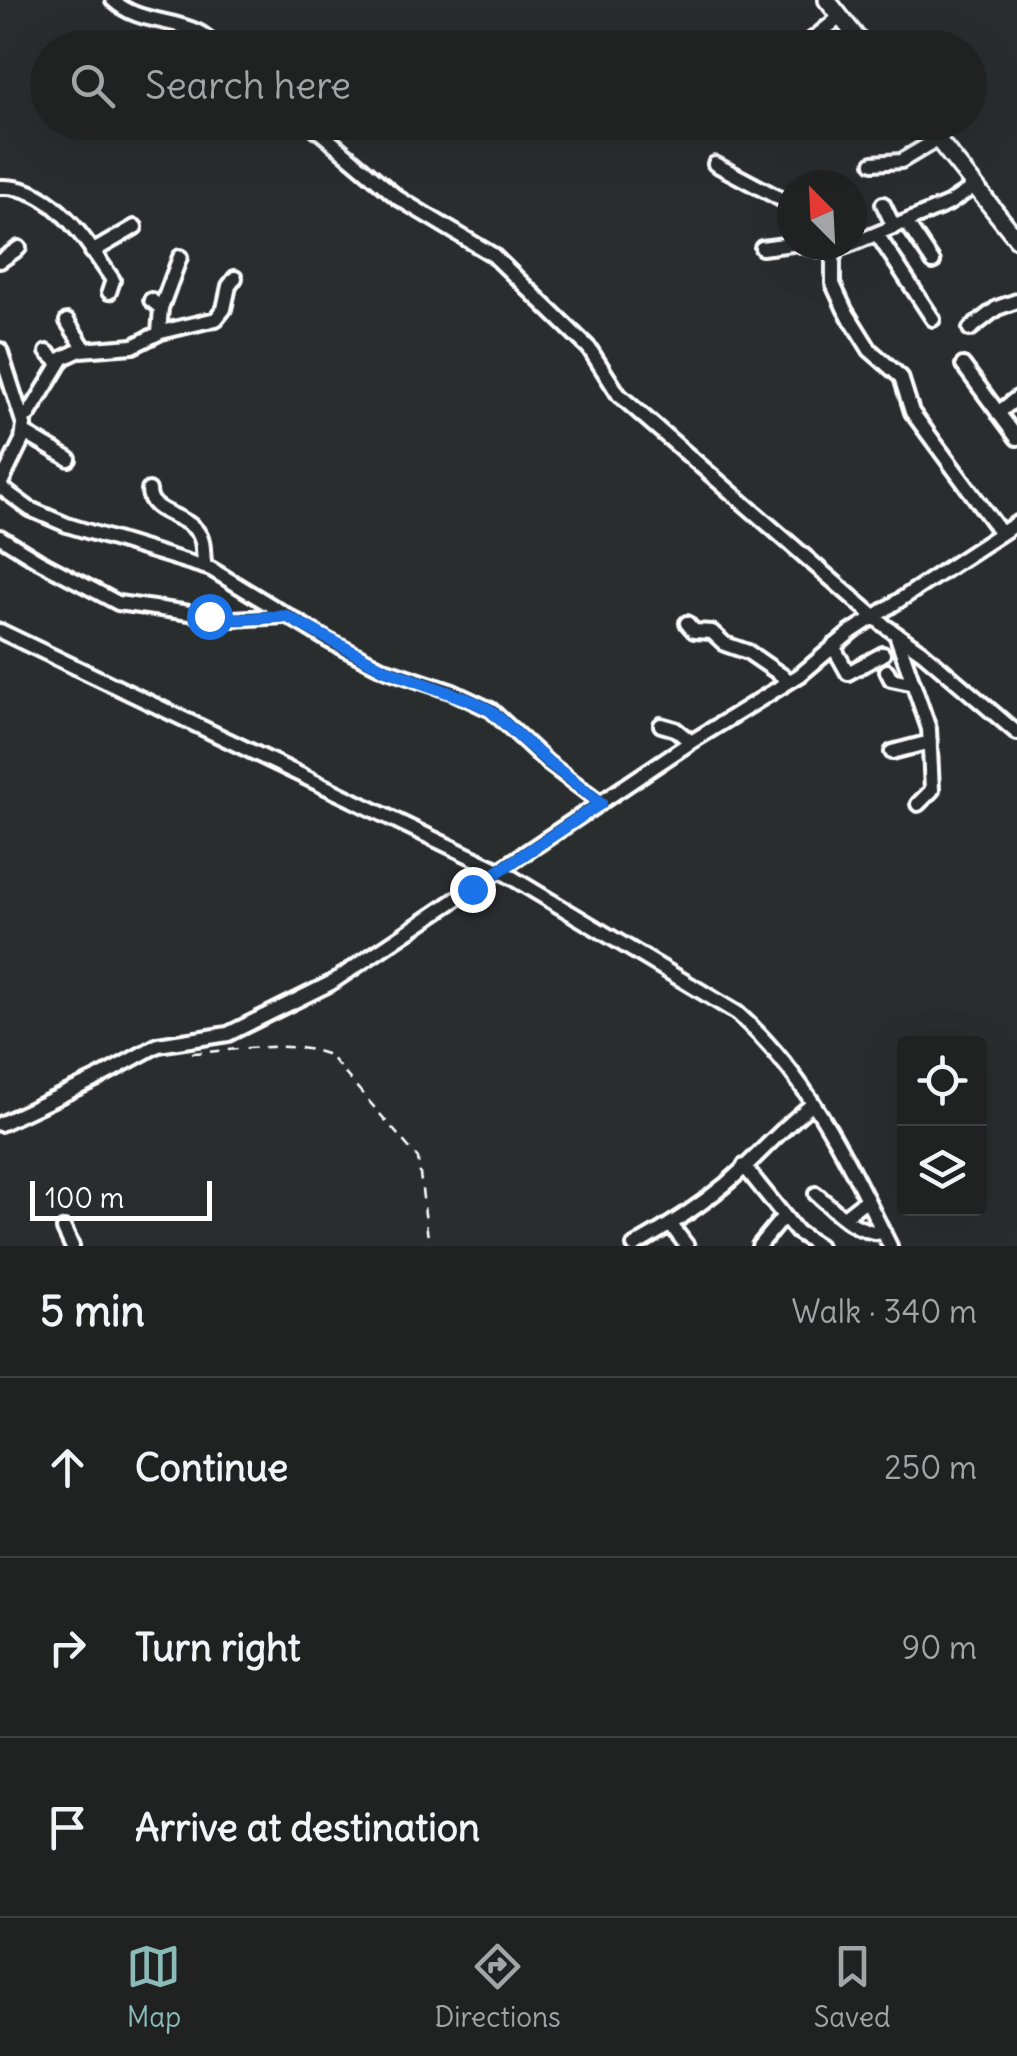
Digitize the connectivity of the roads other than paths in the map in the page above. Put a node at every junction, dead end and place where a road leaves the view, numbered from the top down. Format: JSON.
{"nodes":[{"id":1,"x":113,"y":0,"type":"edge"},
{"id":2,"x":827,"y":0,"type":"edge"},
{"id":3,"x":840,"y":16,"type":"junction"},
{"id":4,"x":192,"y":30,"type":"edge"},
{"id":5,"x":823,"y":30,"type":"edge"},
{"id":6,"x":851,"y":30,"type":"edge"},
{"id":7,"x":329,"y":140,"type":"edge"},
{"id":8,"x":936,"y":140,"type":"edge"},
{"id":9,"x":939,"y":140,"type":"edge"},
{"id":10,"x":715,"y":164,"type":"dead end"},
{"id":11,"x":873,"y":164,"type":"dead end"},
{"id":12,"x":975,"y":186,"type":"junction"},
{"id":13,"x":0,"y":187,"type":"edge"},
{"id":14,"x":777,"y":197,"type":"edge"},
{"id":15,"x":883,"y":204,"type":"dead end"},
{"id":16,"x":900,"y":224,"type":"junction"},
{"id":17,"x":135,"y":227,"type":"dead end"},
{"id":18,"x":877,"y":234,"type":"junction"},
{"id":19,"x":867,"y":238,"type":"edge"},
{"id":20,"x":1017,"y":239,"type":"edge"},
{"id":21,"x":777,"y":246,"type":"edge"},
{"id":22,"x":19,"y":248,"type":"dead end"},
{"id":23,"x":762,"y":248,"type":"dead end"},
{"id":24,"x":92,"y":252,"type":"junction"},
{"id":25,"x":180,"y":257,"type":"dead end"},
{"id":26,"x":838,"y":260,"type":"edge"},
{"id":27,"x":0,"y":261,"type":"edge"},
{"id":28,"x":933,"y":262,"type":"dead end"},
{"id":29,"x":234,"y":278,"type":"dead end"},
{"id":30,"x":109,"y":292,"type":"dead end"},
{"id":31,"x":1017,"y":301,"type":"edge"},
{"id":32,"x":933,"y":320,"type":"dead end"},
{"id":33,"x":67,"y":321,"type":"dead end"},
{"id":34,"x":970,"y":329,"type":"dead end"},
{"id":35,"x":159,"y":333,"type":"junction"},
{"id":36,"x":85,"y":349,"type":"junction"},
{"id":37,"x":0,"y":350,"type":"edge"},
{"id":38,"x":47,"y":352,"type":"dead end"},
{"id":39,"x":59,"y":364,"type":"junction"},
{"id":40,"x":963,"y":365,"type":"dead end"},
{"id":41,"x":1017,"y":398,"type":"edge"},
{"id":42,"x":998,"y":413,"type":"junction"},
{"id":43,"x":22,"y":425,"type":"junction"},
{"id":44,"x":1017,"y":438,"type":"edge"},
{"id":45,"x":69,"y":459,"type":"dead end"},
{"id":46,"x":0,"y":486,"type":"edge"},
{"id":47,"x":149,"y":490,"type":"dead end"},
{"id":48,"x":1017,"y":523,"type":"edge"},
{"id":49,"x":1001,"y":533,"type":"junction"},
{"id":50,"x":0,"y":537,"type":"edge"},
{"id":51,"x":205,"y":567,"type":"junction"},
{"id":52,"x":286,"y":616,"type":"junction"},
{"id":53,"x":876,"y":616,"type":"junction"},
{"id":54,"x":687,"y":623,"type":"dead end"},
{"id":55,"x":0,"y":631,"type":"edge"},
{"id":56,"x":896,"y":634,"type":"junction"},
{"id":57,"x":834,"y":646,"type":"junction"},
{"id":58,"x":883,"y":654,"type":"dead end"},
{"id":59,"x":887,"y":671,"type":"dead end"},
{"id":60,"x":790,"y":681,"type":"junction"},
{"id":61,"x":910,"y":683,"type":"junction"},
{"id":62,"x":661,"y":725,"type":"dead end"},
{"id":63,"x":1017,"y":733,"type":"edge"},
{"id":64,"x":691,"y":742,"type":"junction"},
{"id":65,"x":930,"y":742,"type":"junction"},
{"id":66,"x":892,"y":752,"type":"dead end"},
{"id":67,"x":601,"y":803,"type":"junction"},
{"id":68,"x":918,"y":804,"type":"dead end"},
{"id":69,"x":500,"y":870,"type":"junction"},
{"id":70,"x":813,"y":1104,"type":"junction"},
{"id":71,"x":0,"y":1124,"type":"edge"},
{"id":72,"x":744,"y":1166,"type":"junction"},
{"id":73,"x":816,"y":1194,"type":"dead end"},
{"id":74,"x":867,"y":1199,"type":"junction"},
{"id":75,"x":784,"y":1217,"type":"junction"},
{"id":76,"x":844,"y":1217,"type":"junction"},
{"id":77,"x":671,"y":1225,"type":"junction"},
{"id":78,"x":64,"y":1229,"type":"dead end"},
{"id":79,"x":887,"y":1240,"type":"edge"},
{"id":80,"x":72,"y":1246,"type":"edge"},
{"id":81,"x":634,"y":1246,"type":"edge"},
{"id":82,"x":687,"y":1246,"type":"edge"},
{"id":83,"x":759,"y":1246,"type":"edge"},
{"id":84,"x":819,"y":1246,"type":"edge"}],
"edges":[{"from":1,"to":4,"type":"street"},
{"from":2,"to":3,"type":"main road"},
{"from":3,"to":5,"type":"street"},
{"from":3,"to":6,"type":"main road"},
{"from":7,"to":53,"type":"street"},
{"from":8,"to":11,"type":"street"},
{"from":9,"to":12,"type":"main road"},
{"from":10,"to":14,"type":"street"},
{"from":12,"to":16,"type":"street"},
{"from":12,"to":20,"type":"main road"},
{"from":13,"to":24,"type":"street"},
{"from":15,"to":16,"type":"street"},
{"from":16,"to":18,"type":"street"},
{"from":16,"to":28,"type":"street"},
{"from":17,"to":24,"type":"street"},
{"from":18,"to":19,"type":"street"},
{"from":18,"to":32,"type":"street"},
{"from":21,"to":23,"type":"street"},
{"from":22,"to":27,"type":"street"},
{"from":24,"to":30,"type":"street"},
{"from":25,"to":35,"type":"street"},
{"from":26,"to":49,"type":"street"},
{"from":29,"to":35,"type":"street"},
{"from":31,"to":34,"type":"street"},
{"from":33,"to":36,"type":"street"},
{"from":35,"to":36,"type":"street"},
{"from":36,"to":39,"type":"street"},
{"from":37,"to":43,"type":"street"},
{"from":38,"to":39,"type":"street"},
{"from":39,"to":43,"type":"street"},
{"from":40,"to":42,"type":"street"},
{"from":41,"to":42,"type":"street"},
{"from":42,"to":44,"type":"street"},
{"from":43,"to":45,"type":"street"},
{"from":43,"to":46,"type":"street"},
{"from":46,"to":51,"type":"street"},
{"from":47,"to":51,"type":"street"},
{"from":48,"to":49,"type":"street"},
{"from":49,"to":53,"type":"street"},
{"from":50,"to":52,"type":"street"},
{"from":51,"to":52,"type":"street"},
{"from":52,"to":67,"type":"street"},
{"from":53,"to":56,"type":"street"},
{"from":53,"to":57,"type":"street"},
{"from":54,"to":60,"type":"street"},
{"from":55,"to":69,"type":"street"},
{"from":56,"to":61,"type":"street"},
{"from":56,"to":63,"type":"street"},
{"from":57,"to":58,"type":"street"},
{"from":57,"to":60,"type":"street"},
{"from":59,"to":61,"type":"street"},
{"from":60,"to":64,"type":"street"},
{"from":61,"to":65,"type":"street"},
{"from":62,"to":64,"type":"street"},
{"from":64,"to":67,"type":"street"},
{"from":65,"to":66,"type":"street"},
{"from":65,"to":68,"type":"street"},
{"from":67,"to":69,"type":"street"},
{"from":69,"to":70,"type":"street"},
{"from":69,"to":71,"type":"street"},
{"from":70,"to":72,"type":"street"},
{"from":70,"to":74,"type":"street"},
{"from":72,"to":75,"type":"street"},
{"from":72,"to":77,"type":"street"},
{"from":73,"to":76,"type":"street"},
{"from":74,"to":76,"type":"street"},
{"from":74,"to":79,"type":"street"},
{"from":75,"to":83,"type":"street"},
{"from":75,"to":84,"type":"street"},
{"from":76,"to":79,"type":"street"},
{"from":77,"to":81,"type":"street"},
{"from":77,"to":82,"type":"street"},
{"from":78,"to":80,"type":"street"}]}
